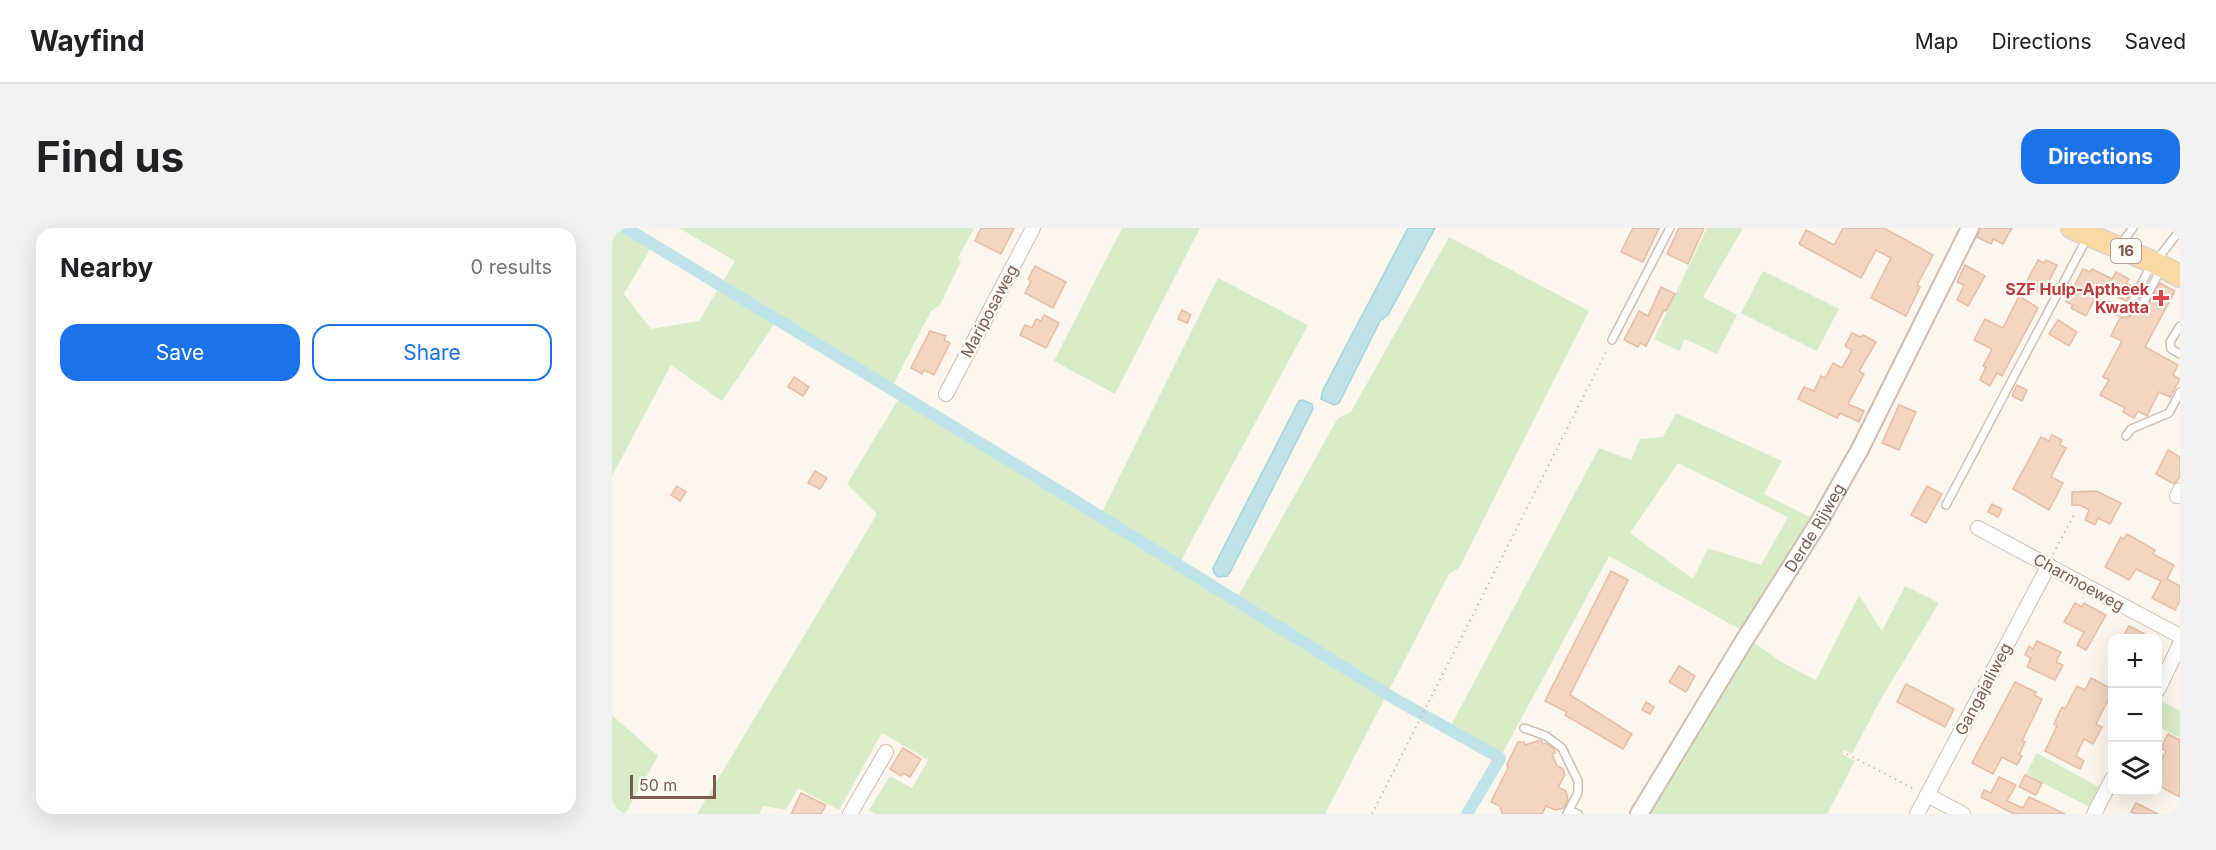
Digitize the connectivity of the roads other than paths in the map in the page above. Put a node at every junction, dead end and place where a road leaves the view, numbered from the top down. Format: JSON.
{"nodes":[{"id":1,"x":1033,"y":228,"type":"edge"},
{"id":2,"x":1670,"y":228,"type":"edge"},
{"id":3,"x":1970,"y":228,"type":"edge"},
{"id":4,"x":2133,"y":228,"type":"edge"},
{"id":5,"x":2180,"y":230,"type":"edge"},
{"id":6,"x":2080,"y":232,"type":"edge"},
{"id":7,"x":2118,"y":248,"type":"junction"},
{"id":8,"x":2166,"y":268,"type":"edge"},
{"id":9,"x":2105,"y":304,"type":"dead end"},
{"id":10,"x":2140,"y":307,"type":"dead end"},
{"id":11,"x":2180,"y":326,"type":"edge"},
{"id":12,"x":1612,"y":340,"type":"road end"},
{"id":13,"x":2180,"y":354,"type":"edge"},
{"id":14,"x":2180,"y":392,"type":"edge"},
{"id":15,"x":946,"y":394,"type":"dead end"},
{"id":16,"x":2126,"y":436,"type":"dead end"},
{"id":17,"x":1946,"y":506,"type":"dead end"},
{"id":18,"x":1978,"y":528,"type":"dead end"},
{"id":19,"x":2049,"y":565,"type":"junction"},
{"id":20,"x":2180,"y":636,"type":"edge"},
{"id":21,"x":2180,"y":644,"type":"edge"},
{"id":22,"x":2158,"y":688,"type":"edge"},
{"id":23,"x":1524,"y":728,"type":"dead end"},
{"id":24,"x":885,"y":752,"type":"dead end"},
{"id":25,"x":2108,"y":787,"type":"edge"},
{"id":26,"x":1927,"y":795,"type":"junction"},
{"id":27,"x":1568,"y":812,"type":"edge"},
{"id":28,"x":850,"y":814,"type":"edge"},
{"id":29,"x":1578,"y":814,"type":"edge"},
{"id":30,"x":1639,"y":814,"type":"edge"},
{"id":31,"x":1917,"y":814,"type":"edge"},
{"id":32,"x":1963,"y":814,"type":"edge"},
{"id":33,"x":2094,"y":814,"type":"edge"}],
"edges":[{"from":1,"to":15,"type":"street","name":"Mariposaweg"},
{"from":2,"to":12,"type":"lane"},
{"from":3,"to":30,"type":"street","name":"Derde Rijweg"},
{"from":4,"to":7,"type":"lane"},
{"from":5,"to":8,"type":"lane"},
{"from":6,"to":7,"type":"main road","number":"16"},
{"from":6,"to":17,"type":"lane"},
{"from":7,"to":8,"type":"main road","number":"16"},
{"from":8,"to":9,"type":"lane"},
{"from":8,"to":10,"type":"lane"},
{"from":11,"to":13,"type":"lane"},
{"from":14,"to":16,"type":"lane"},
{"from":18,"to":19,"type":"street","name":"Charmoeweg"},
{"from":19,"to":20,"type":"street","name":"Charmoeweg"},
{"from":19,"to":26,"type":"street","name":"Gangajaliweg"},
{"from":21,"to":22,"type":"street"},
{"from":23,"to":27,"type":"lane"},
{"from":24,"to":28,"type":"street"},
{"from":25,"to":33,"type":"street"},
{"from":26,"to":31,"type":"street","name":"Gangajaliweg"},
{"from":26,"to":32,"type":"street"},
{"from":27,"to":29,"type":"lane"}]}
